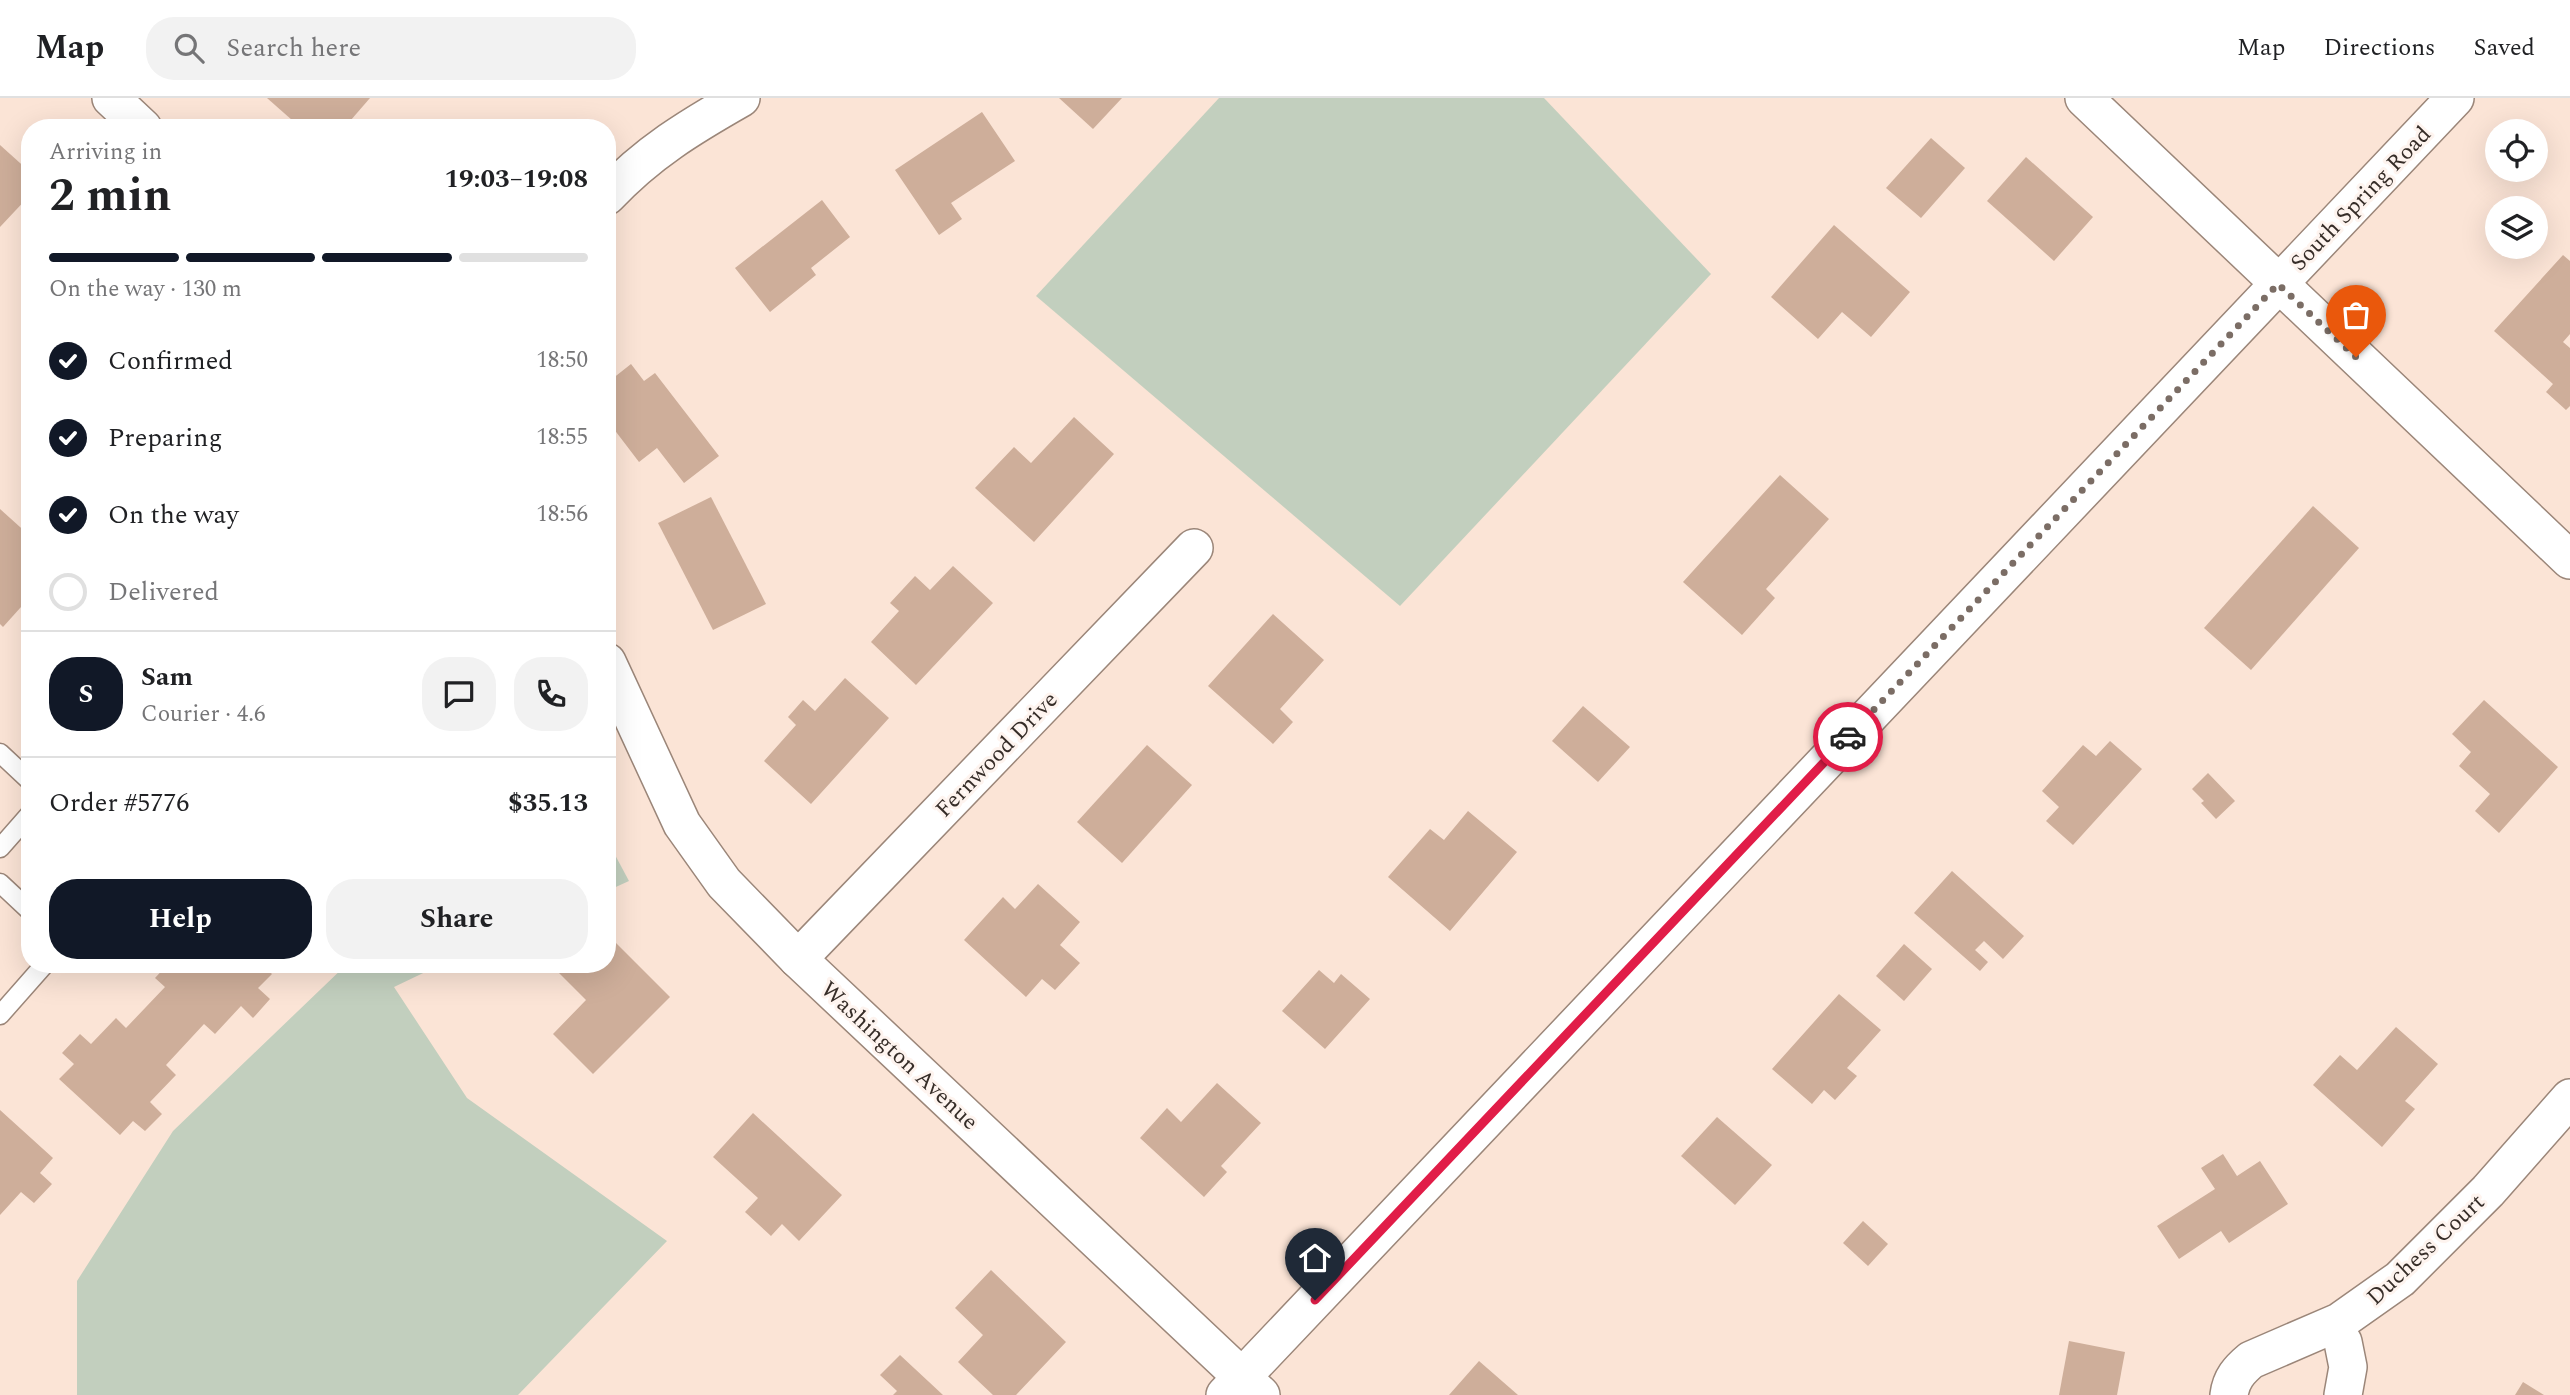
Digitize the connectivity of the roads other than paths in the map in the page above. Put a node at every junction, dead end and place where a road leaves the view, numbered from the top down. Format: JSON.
{"nodes":[{"id":1,"x":111,"y":98,"type":"edge"},
{"id":2,"x":741,"y":98,"type":"edge"},
{"id":3,"x":2084,"y":98,"type":"edge"},
{"id":4,"x":2455,"y":98,"type":"edge"},
{"id":5,"x":133,"y":119,"type":"edge"},
{"id":6,"x":616,"y":187,"type":"edge"},
{"id":7,"x":2278,"y":284,"type":"junction"},
{"id":8,"x":1195,"y":548,"type":"dead end"},
{"id":9,"x":2570,"y":560,"type":"edge"},
{"id":10,"x":616,"y":681,"type":"edge"},
{"id":11,"x":0,"y":752,"type":"edge"},
{"id":12,"x":21,"y":772,"type":"edge"},
{"id":13,"x":21,"y":824,"type":"edge"},
{"id":14,"x":0,"y":848,"type":"edge"},
{"id":15,"x":0,"y":883,"type":"edge"},
{"id":16,"x":21,"y":903,"type":"edge"},
{"id":17,"x":798,"y":959,"type":"junction"},
{"id":18,"x":37,"y":973,"type":"edge"},
{"id":19,"x":0,"y":1015,"type":"edge"},
{"id":20,"x":2570,"y":1098,"type":"edge"},
{"id":21,"x":2343,"y":1342,"type":"dead end"},
{"id":22,"x":1242,"y":1389,"type":"edge"},
{"id":23,"x":2229,"y":1395,"type":"edge"},
{"id":24,"x":2343,"y":1395,"type":"edge"}],
"edges":[{"from":1,"to":5,"type":"street"},
{"from":2,"to":6,"type":"street"},
{"from":3,"to":7,"type":"street"},
{"from":4,"to":7,"type":"street","name":"South Spring Road"},
{"from":7,"to":9,"type":"street"},
{"from":7,"to":22,"type":"street","name":"South Spring Road"},
{"from":8,"to":17,"type":"street","name":"Fernwood Drive"},
{"from":10,"to":17,"type":"street","name":"Washington Avenue"},
{"from":11,"to":12,"type":"lane"},
{"from":13,"to":14,"type":"lane"},
{"from":15,"to":16,"type":"lane"},
{"from":17,"to":22,"type":"street","name":"Washington Avenue"},
{"from":18,"to":19,"type":"lane"},
{"from":20,"to":23,"type":"street","name":"Duchess Court"},
{"from":21,"to":24,"type":"street"}]}
